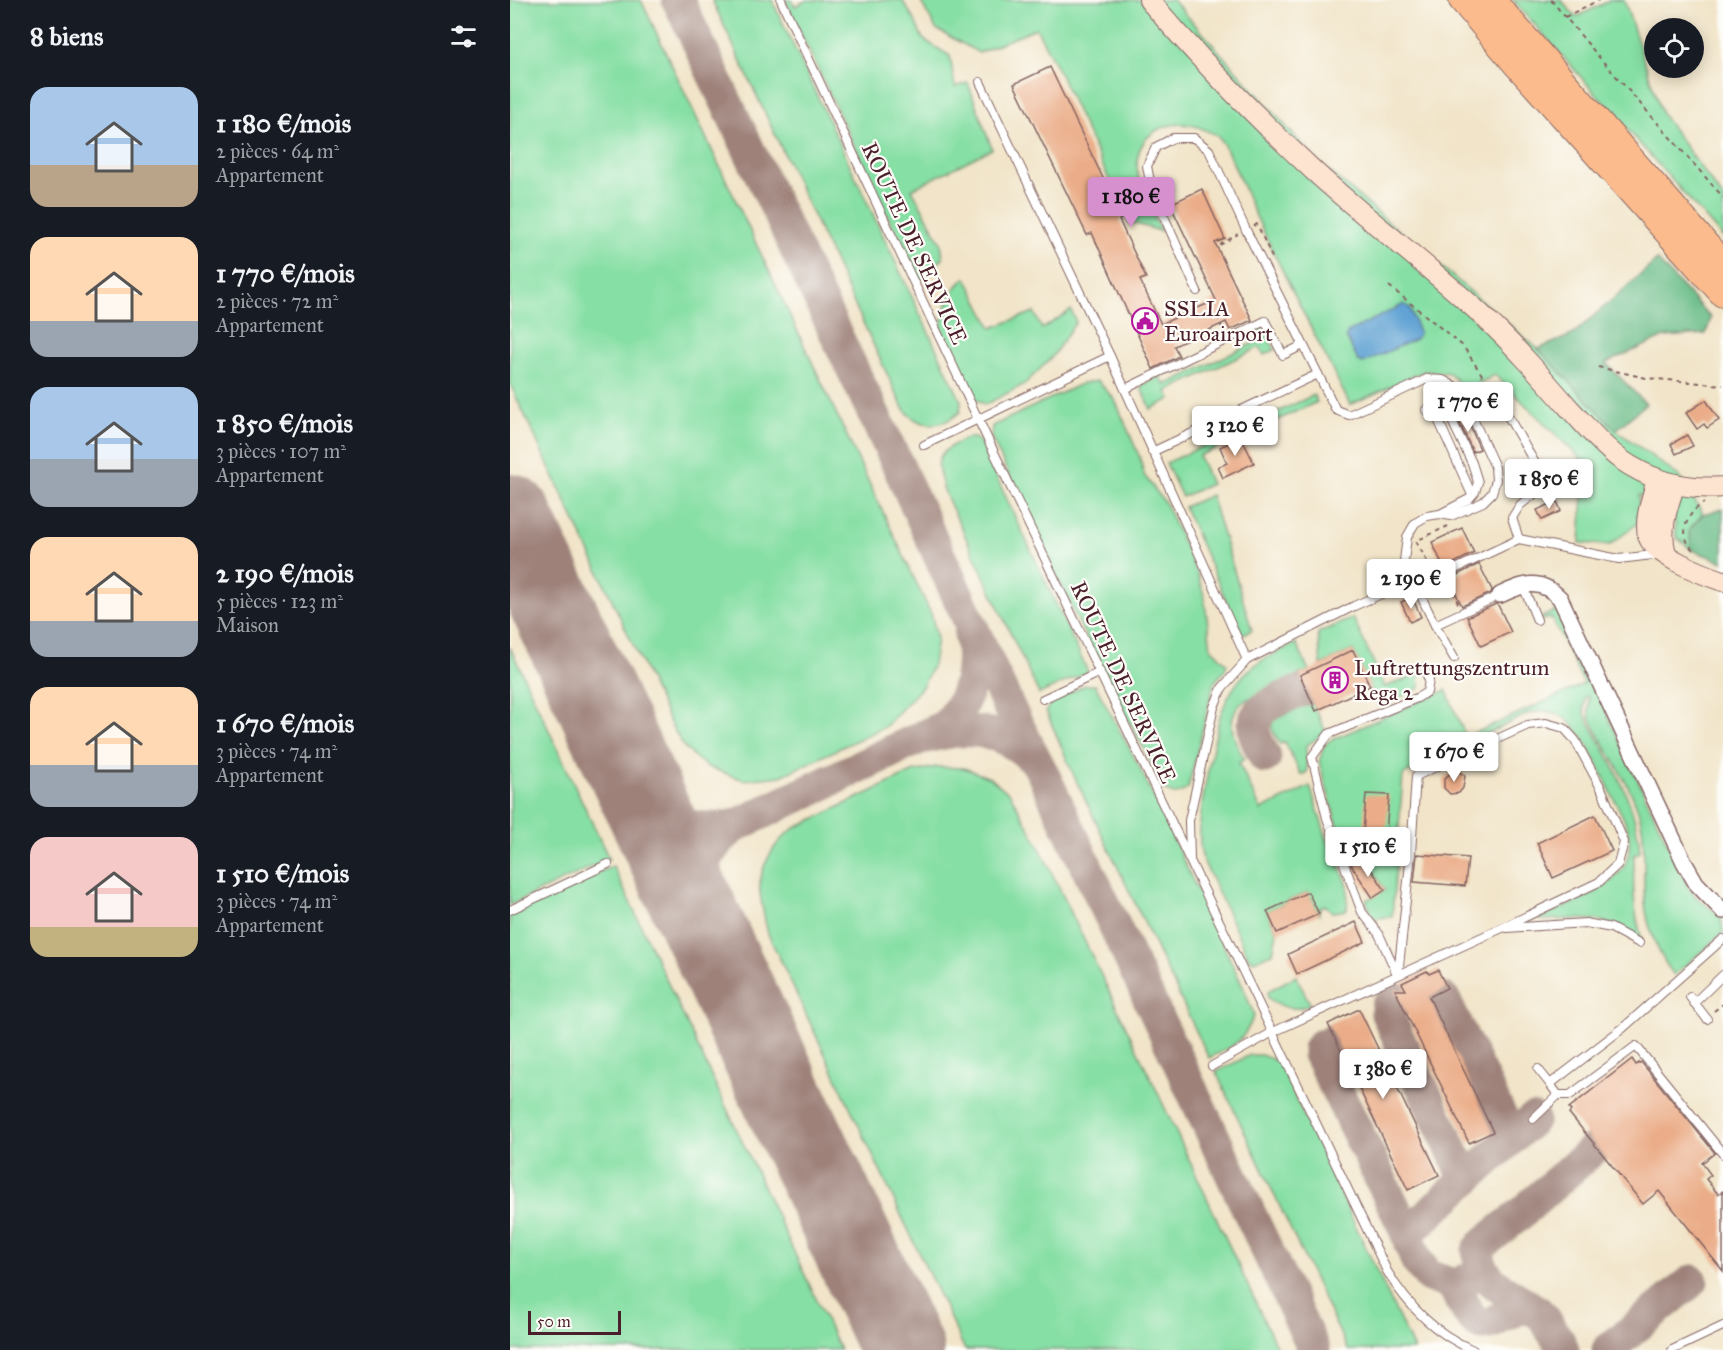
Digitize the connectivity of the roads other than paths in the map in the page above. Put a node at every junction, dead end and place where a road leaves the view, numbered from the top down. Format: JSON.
{"nodes":[{"id":1,"x":781,"y":0,"type":"edge"},
{"id":2,"x":1149,"y":0,"type":"edge"},
{"id":3,"x":1462,"y":0,"type":"edge"},
{"id":4,"x":1492,"y":0,"type":"edge"},
{"id":5,"x":980,"y":82,"type":"dead end"},
{"id":6,"x":1723,"y":264,"type":"edge"},
{"id":7,"x":1197,"y":291,"type":"dead end"},
{"id":8,"x":1723,"y":294,"type":"edge"},
{"id":9,"x":1303,"y":345,"type":"junction"},
{"id":10,"x":1110,"y":356,"type":"junction"},
{"id":11,"x":1318,"y":374,"type":"junction"},
{"id":12,"x":1427,"y":379,"type":"junction"},
{"id":13,"x":1125,"y":389,"type":"junction"},
{"id":14,"x":1494,"y":392,"type":"road end"},
{"id":15,"x":1425,"y":410,"type":"dead end"},
{"id":16,"x":978,"y":419,"type":"junction"},
{"id":17,"x":924,"y":445,"type":"dead end"},
{"id":18,"x":1152,"y":452,"type":"junction"},
{"id":19,"x":1666,"y":482,"type":"junction"},
{"id":20,"x":1716,"y":488,"type":"edge"},
{"id":21,"x":1472,"y":495,"type":"junction"},
{"id":22,"x":1440,"y":514,"type":"junction"},
{"id":23,"x":1519,"y":539,"type":"junction"},
{"id":24,"x":1666,"y":554,"type":"junction"},
{"id":25,"x":1413,"y":580,"type":"junction"},
{"id":26,"x":1723,"y":581,"type":"edge"},
{"id":27,"x":1522,"y":585,"type":"junction"},
{"id":28,"x":1500,"y":595,"type":"joint"},
{"id":29,"x":1538,"y":620,"type":"dead end"},
{"id":30,"x":1435,"y":625,"type":"junction"},
{"id":31,"x":1454,"y":658,"type":"dead end"},
{"id":32,"x":1247,"y":660,"type":"junction"},
{"id":33,"x":1424,"y":668,"type":"dead end"},
{"id":34,"x":1100,"y":672,"type":"junction"},
{"id":35,"x":1043,"y":699,"type":"dead end"},
{"id":36,"x":1190,"y":863,"type":"junction"},
{"id":37,"x":608,"y":864,"type":"dead end"},
{"id":38,"x":510,"y":910,"type":"edge"},
{"id":39,"x":1723,"y":911,"type":"edge"},
{"id":40,"x":1502,"y":928,"type":"junction"},
{"id":41,"x":1723,"y":939,"type":"edge"},
{"id":42,"x":1639,"y":943,"type":"dead end"},
{"id":43,"x":1398,"y":975,"type":"junction"},
{"id":44,"x":1723,"y":975,"type":"edge"},
{"id":45,"x":1709,"y":1017,"type":"road end"},
{"id":46,"x":1273,"y":1032,"type":"junction"},
{"id":47,"x":1212,"y":1066,"type":"dead end"},
{"id":48,"x":1538,"y":1069,"type":"dead end"},
{"id":49,"x":1550,"y":1084,"type":"junction"},
{"id":50,"x":1558,"y":1095,"type":"junction"},
{"id":51,"x":1533,"y":1119,"type":"dead end"},
{"id":52,"x":1723,"y":1154,"type":"edge"},
{"id":53,"x":1723,"y":1326,"type":"edge"},
{"id":54,"x":1473,"y":1350,"type":"edge"},
{"id":55,"x":1672,"y":1350,"type":"edge"}],
"edges":[{"from":1,"to":16,"type":"lane","name":"ROUTE DE SERVICE"},
{"from":2,"to":19,"type":"main road"},
{"from":3,"to":8,"type":"highway"},
{"from":4,"to":6,"type":"highway"},
{"from":5,"to":10,"type":"lane"},
{"from":7,"to":9,"type":"lane"},
{"from":9,"to":11,"type":"lane"},
{"from":9,"to":13,"type":"lane"},
{"from":10,"to":13,"type":"lane"},
{"from":10,"to":16,"type":"lane"},
{"from":11,"to":12,"type":"lane"},
{"from":11,"to":18,"type":"lane"},
{"from":12,"to":21,"type":"lane"},
{"from":12,"to":22,"type":"lane"},
{"from":13,"to":18,"type":"lane"},
{"from":14,"to":23,"type":"lane"},
{"from":15,"to":21,"type":"lane"},
{"from":16,"to":17,"type":"lane"},
{"from":16,"to":34,"type":"lane","name":"ROUTE DE SERVICE"},
{"from":18,"to":32,"type":"lane"},
{"from":19,"to":20,"type":"main road"},
{"from":19,"to":24,"type":"main road"},
{"from":21,"to":22,"type":"lane"},
{"from":22,"to":25,"type":"lane"},
{"from":23,"to":24,"type":"lane"},
{"from":23,"to":25,"type":"lane"},
{"from":24,"to":26,"type":"main road"},
{"from":25,"to":30,"type":"lane"},
{"from":25,"to":32,"type":"lane"},
{"from":27,"to":28,"type":"street"},
{"from":27,"to":29,"type":"lane"},
{"from":27,"to":39,"type":"street"},
{"from":28,"to":30,"type":"lane"},
{"from":30,"to":31,"type":"lane"},
{"from":32,"to":36,"type":"lane"},
{"from":33,"to":43,"type":"lane"},
{"from":34,"to":35,"type":"lane"},
{"from":34,"to":36,"type":"lane","name":"ROUTE DE SERVICE"},
{"from":36,"to":46,"type":"lane","name":"ROUTE DE SERVICE"},
{"from":37,"to":38,"type":"lane"},
{"from":40,"to":42,"type":"lane"},
{"from":40,"to":43,"type":"lane"},
{"from":40,"to":43,"type":"lane"},
{"from":41,"to":49,"type":"lane"},
{"from":43,"to":46,"type":"lane"},
{"from":44,"to":45,"type":"lane"},
{"from":46,"to":47,"type":"lane"},
{"from":46,"to":54,"type":"lane","name":"ROUTE DE SERVICE"},
{"from":48,"to":49,"type":"lane"},
{"from":49,"to":50,"type":"lane"},
{"from":50,"to":51,"type":"lane"},
{"from":50,"to":52,"type":"lane"},
{"from":53,"to":55,"type":"lane"}]}
